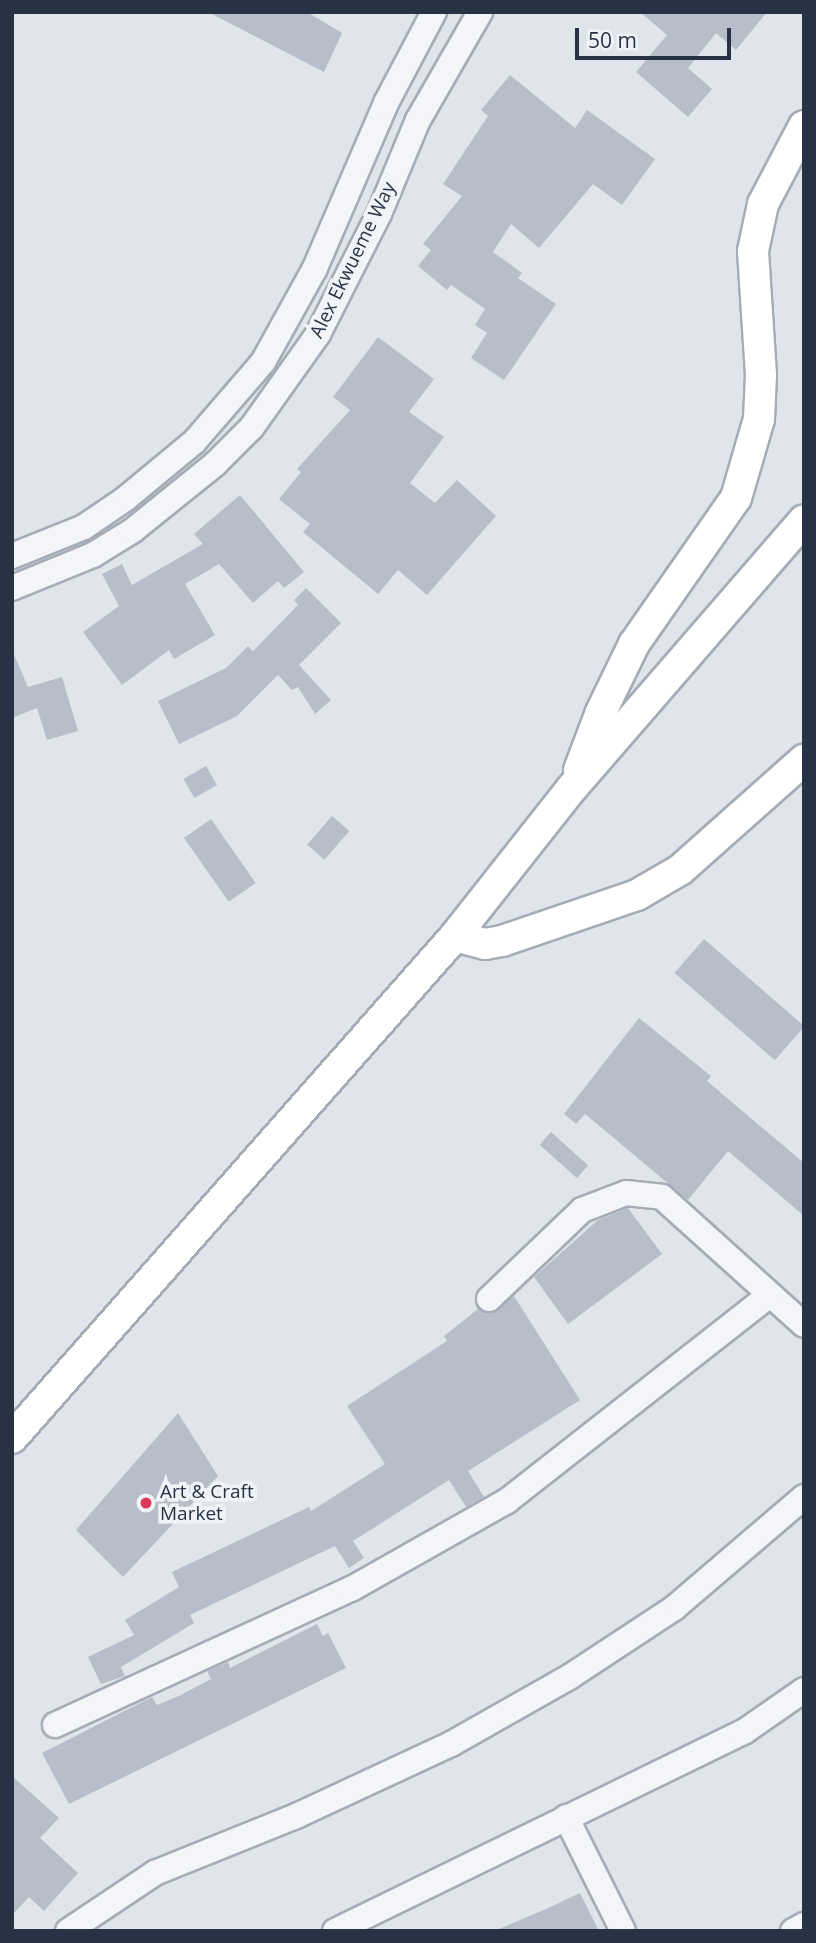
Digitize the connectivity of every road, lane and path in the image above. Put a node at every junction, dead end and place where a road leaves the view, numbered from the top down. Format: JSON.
{"nodes":[{"id":1,"x":434,"y":12,"type":"edge"},
{"id":2,"x":480,"y":12,"type":"edge"},
{"id":3,"x":804,"y":126,"type":"edge"},
{"id":4,"x":804,"y":520,"type":"edge"},
{"id":5,"x":12,"y":556,"type":"edge"},
{"id":6,"x":12,"y":588,"type":"edge"},
{"id":7,"x":804,"y":760,"type":"edge"},
{"id":8,"x":572,"y":788,"type":"junction"},
{"id":9,"x":455,"y":936,"type":"junction"},
{"id":10,"x":770,"y":1295,"type":"junction"},
{"id":11,"x":489,"y":1299,"type":"dead end"},
{"id":12,"x":804,"y":1325,"type":"edge"},
{"id":13,"x":12,"y":1438,"type":"edge"},
{"id":14,"x":804,"y":1497,"type":"edge"},
{"id":15,"x":804,"y":1689,"type":"edge"},
{"id":16,"x":55,"y":1725,"type":"dead end"},
{"id":17,"x":566,"y":1817,"type":"junction"},
{"id":18,"x":804,"y":1925,"type":"edge"},
{"id":19,"x":68,"y":1931,"type":"edge"},
{"id":20,"x":335,"y":1931,"type":"edge"},
{"id":21,"x":623,"y":1931,"type":"edge"},
{"id":22,"x":793,"y":1931,"type":"edge"}],
"edges":[{"from":1,"to":5,"type":"street","name":"Alex Ekwueme Way"},
{"from":2,"to":6,"type":"street","name":"Alex Ekwueme Way"},
{"from":3,"to":8,"type":"main road"},
{"from":4,"to":8,"type":"main road"},
{"from":7,"to":9,"type":"main road"},
{"from":8,"to":9,"type":"main road"},
{"from":9,"to":13,"type":"main road"},
{"from":10,"to":11,"type":"street"},
{"from":10,"to":12,"type":"street"},
{"from":10,"to":16,"type":"street"},
{"from":14,"to":19,"type":"street"},
{"from":15,"to":17,"type":"street"},
{"from":17,"to":20,"type":"street"},
{"from":17,"to":21,"type":"street"},
{"from":18,"to":22,"type":"street"}]}
